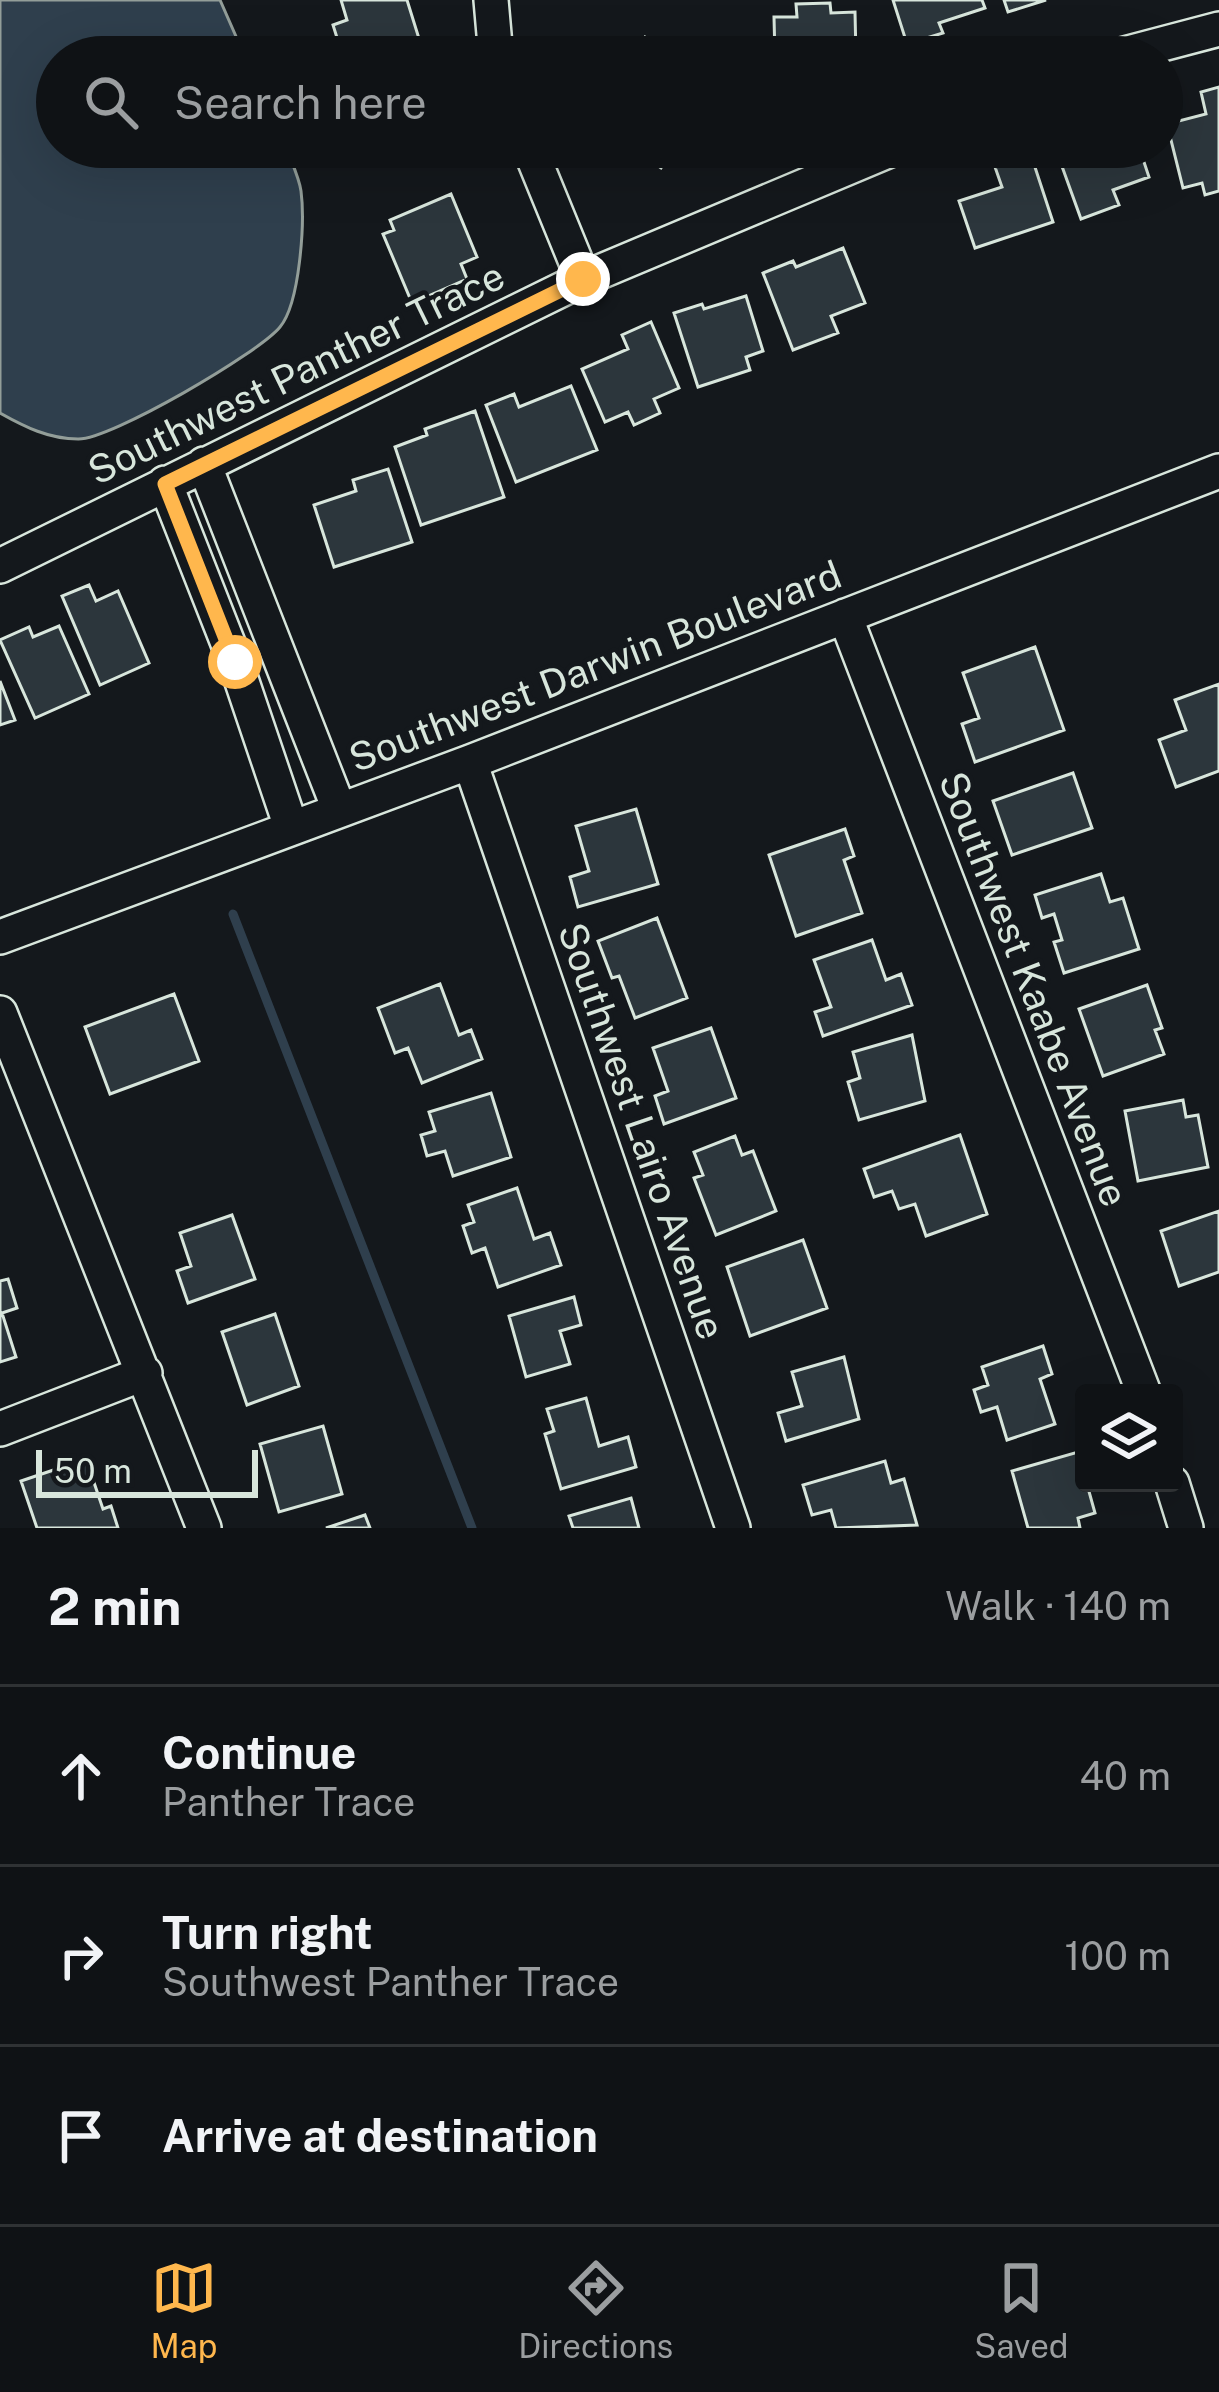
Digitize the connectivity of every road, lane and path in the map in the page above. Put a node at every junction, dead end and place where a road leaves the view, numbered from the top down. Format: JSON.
{"nodes":[{"id":1,"x":491,"y":0,"type":"edge"},
{"id":2,"x":1219,"y":29,"type":"edge"},
{"id":3,"x":494,"y":36,"type":"edge"},
{"id":4,"x":1183,"y":39,"type":"edge"},
{"id":5,"x":538,"y":168,"type":"edge"},
{"id":6,"x":846,"y":168,"type":"edge"},
{"id":7,"x":583,"y":279,"type":"junction"},
{"id":8,"x":204,"y":464,"type":"junction"},
{"id":9,"x":1219,"y":471,"type":"edge"},
{"id":10,"x":165,"y":484,"type":"junction"},
{"id":11,"x":0,"y":566,"type":"edge"},
{"id":12,"x":260,"y":612,"type":"junction"},
{"id":13,"x":845,"y":616,"type":"junction"},
{"id":14,"x":222,"y":627,"type":"junction"},
{"id":15,"x":470,"y":762,"type":"junction"},
{"id":16,"x":339,"y":808,"type":"junction"},
{"id":17,"x":291,"y":826,"type":"junction"},
{"id":18,"x":0,"y":937,"type":"edge"},
{"id":19,"x":0,"y":1013,"type":"edge"},
{"id":20,"x":145,"y":1373,"type":"junction"},
{"id":21,"x":1141,"y":1384,"type":"edge"},
{"id":22,"x":0,"y":1429,"type":"edge"},
{"id":23,"x":1175,"y":1492,"type":"edge"},
{"id":24,"x":204,"y":1528,"type":"edge"},
{"id":25,"x":734,"y":1528,"type":"edge"},
{"id":26,"x":1186,"y":1528,"type":"edge"}],
"edges":[{"from":1,"to":3,"type":"street"},
{"from":2,"to":4,"type":"street"},
{"from":5,"to":7,"type":"street"},
{"from":6,"to":7,"type":"street","name":"Southwest Panther Trace"},
{"from":7,"to":8,"type":"street","name":"Southwest Panther Trace"},
{"from":8,"to":10,"type":"street","name":"Southwest Panther Trace"},
{"from":8,"to":12,"type":"street"},
{"from":9,"to":13,"type":"street","name":"Southwest Darwin Boulevard"},
{"from":10,"to":11,"type":"street","name":"Southwest Panther Trace"},
{"from":10,"to":14,"type":"street"},
{"from":12,"to":14,"type":"street"},
{"from":12,"to":16,"type":"street"},
{"from":13,"to":15,"type":"street","name":"Southwest Darwin Boulevard"},
{"from":13,"to":21,"type":"street","name":"Southwest Kaabe Avenue"},
{"from":14,"to":17,"type":"street"},
{"from":15,"to":16,"type":"street","name":"Southwest Darwin Boulevard"},
{"from":15,"to":25,"type":"street","name":"Southwest Lairo Avenue"},
{"from":16,"to":17,"type":"street","name":"Southwest Darwin Boulevard"},
{"from":17,"to":18,"type":"street","name":"Southwest Darwin Boulevard"},
{"from":19,"to":20,"type":"street"},
{"from":20,"to":22,"type":"street"},
{"from":20,"to":24,"type":"street"},
{"from":23,"to":26,"type":"street"}]}
